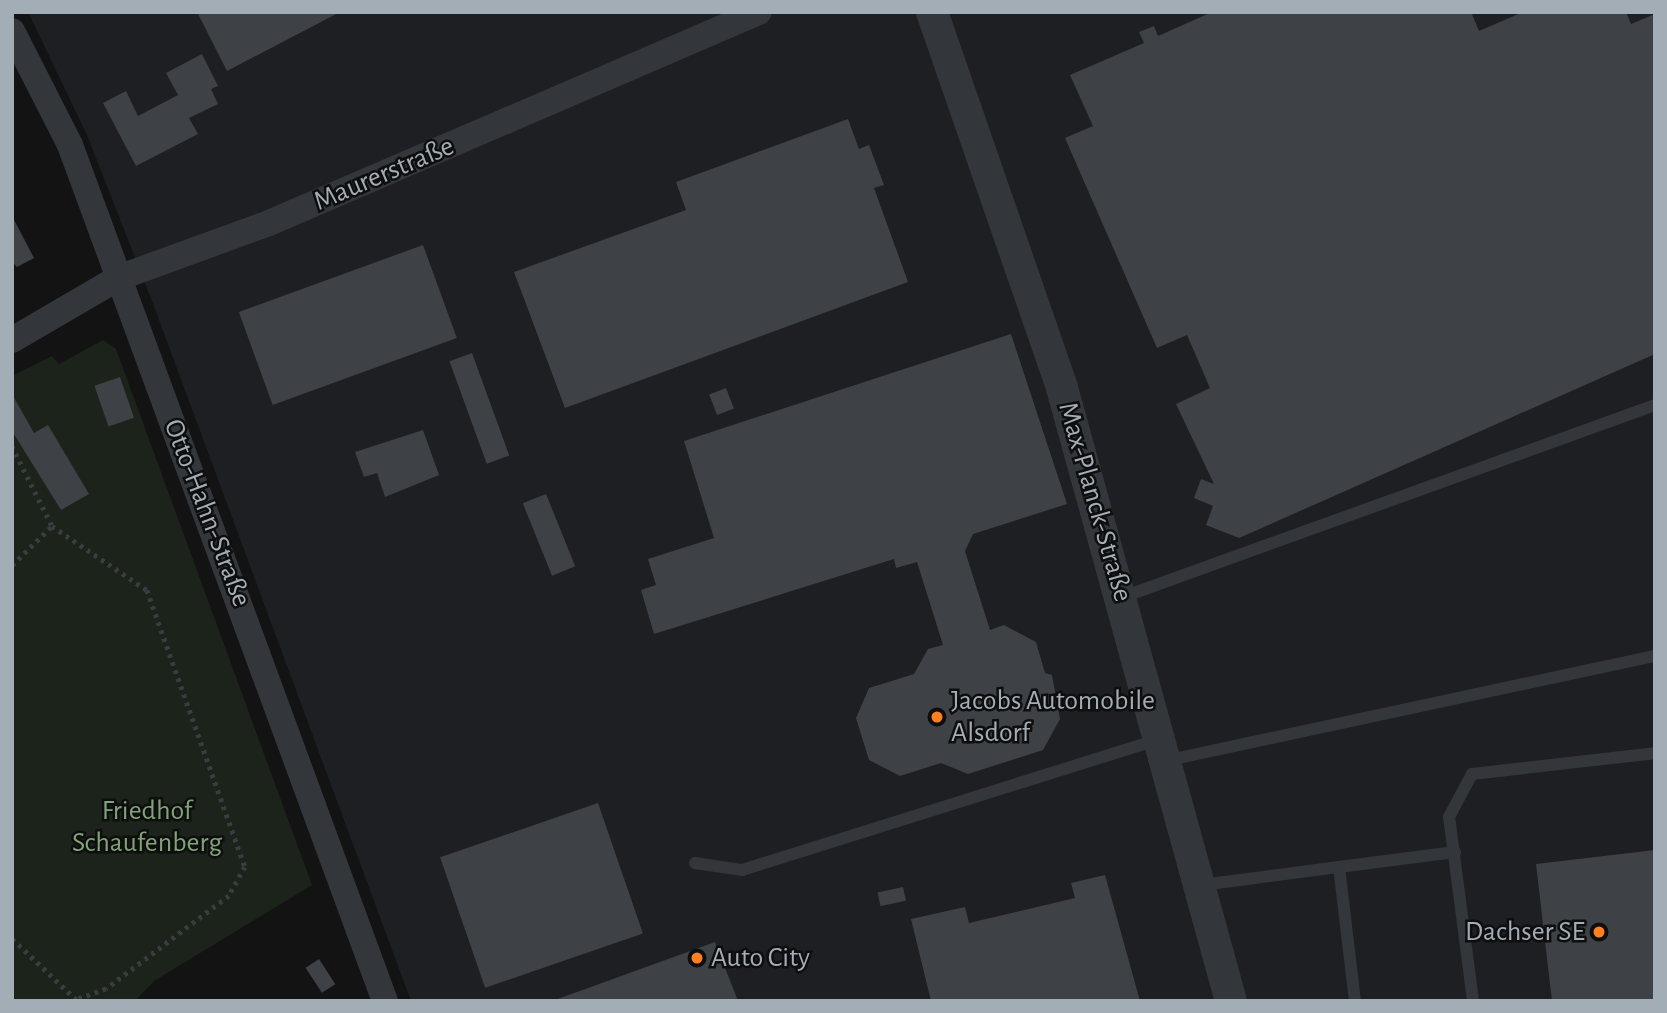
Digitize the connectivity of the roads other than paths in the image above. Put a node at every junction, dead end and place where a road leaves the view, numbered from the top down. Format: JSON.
{"nodes":[{"id":1,"x":759,"y":12,"type":"edge"},
{"id":2,"x":932,"y":12,"type":"edge"},
{"id":3,"x":12,"y":31,"type":"edge"},
{"id":4,"x":118,"y":278,"type":"junction"},
{"id":5,"x":12,"y":340,"type":"edge"},
{"id":6,"x":1655,"y":405,"type":"edge"},
{"id":7,"x":1123,"y":597,"type":"junction"},
{"id":8,"x":1655,"y":656,"type":"edge"},
{"id":9,"x":1166,"y":749,"type":"junction"},
{"id":10,"x":1655,"y":752,"type":"edge"},
{"id":11,"x":1455,"y":852,"type":"junction"},
{"id":12,"x":695,"y":863,"type":"dead end"},
{"id":13,"x":1339,"y":867,"type":"junction"},
{"id":14,"x":1202,"y":885,"type":"junction"},
{"id":15,"x":385,"y":1001,"type":"edge"},
{"id":16,"x":1231,"y":1001,"type":"edge"},
{"id":17,"x":1354,"y":1001,"type":"edge"},
{"id":18,"x":1473,"y":1001,"type":"edge"}],
"edges":[{"from":1,"to":4,"type":"street","name":"Maurerstraße"},
{"from":2,"to":7,"type":"street","name":"Max-Planck-Straße"},
{"from":3,"to":4,"type":"street","name":"Otto-Hahn-Straße"},
{"from":4,"to":5,"type":"street","name":"Maurerstraße"},
{"from":4,"to":15,"type":"street","name":"Otto-Hahn-Straße"},
{"from":6,"to":7,"type":"lane"},
{"from":7,"to":9,"type":"street","name":"Max-Planck-Straße"},
{"from":8,"to":9,"type":"lane"},
{"from":9,"to":12,"type":"lane"},
{"from":9,"to":14,"type":"street","name":"Max-Planck-Straße"},
{"from":10,"to":11,"type":"lane"},
{"from":11,"to":13,"type":"lane"},
{"from":11,"to":18,"type":"lane"},
{"from":13,"to":14,"type":"lane"},
{"from":13,"to":17,"type":"lane"},
{"from":14,"to":16,"type":"street","name":"Max-Planck-Straße"}]}
